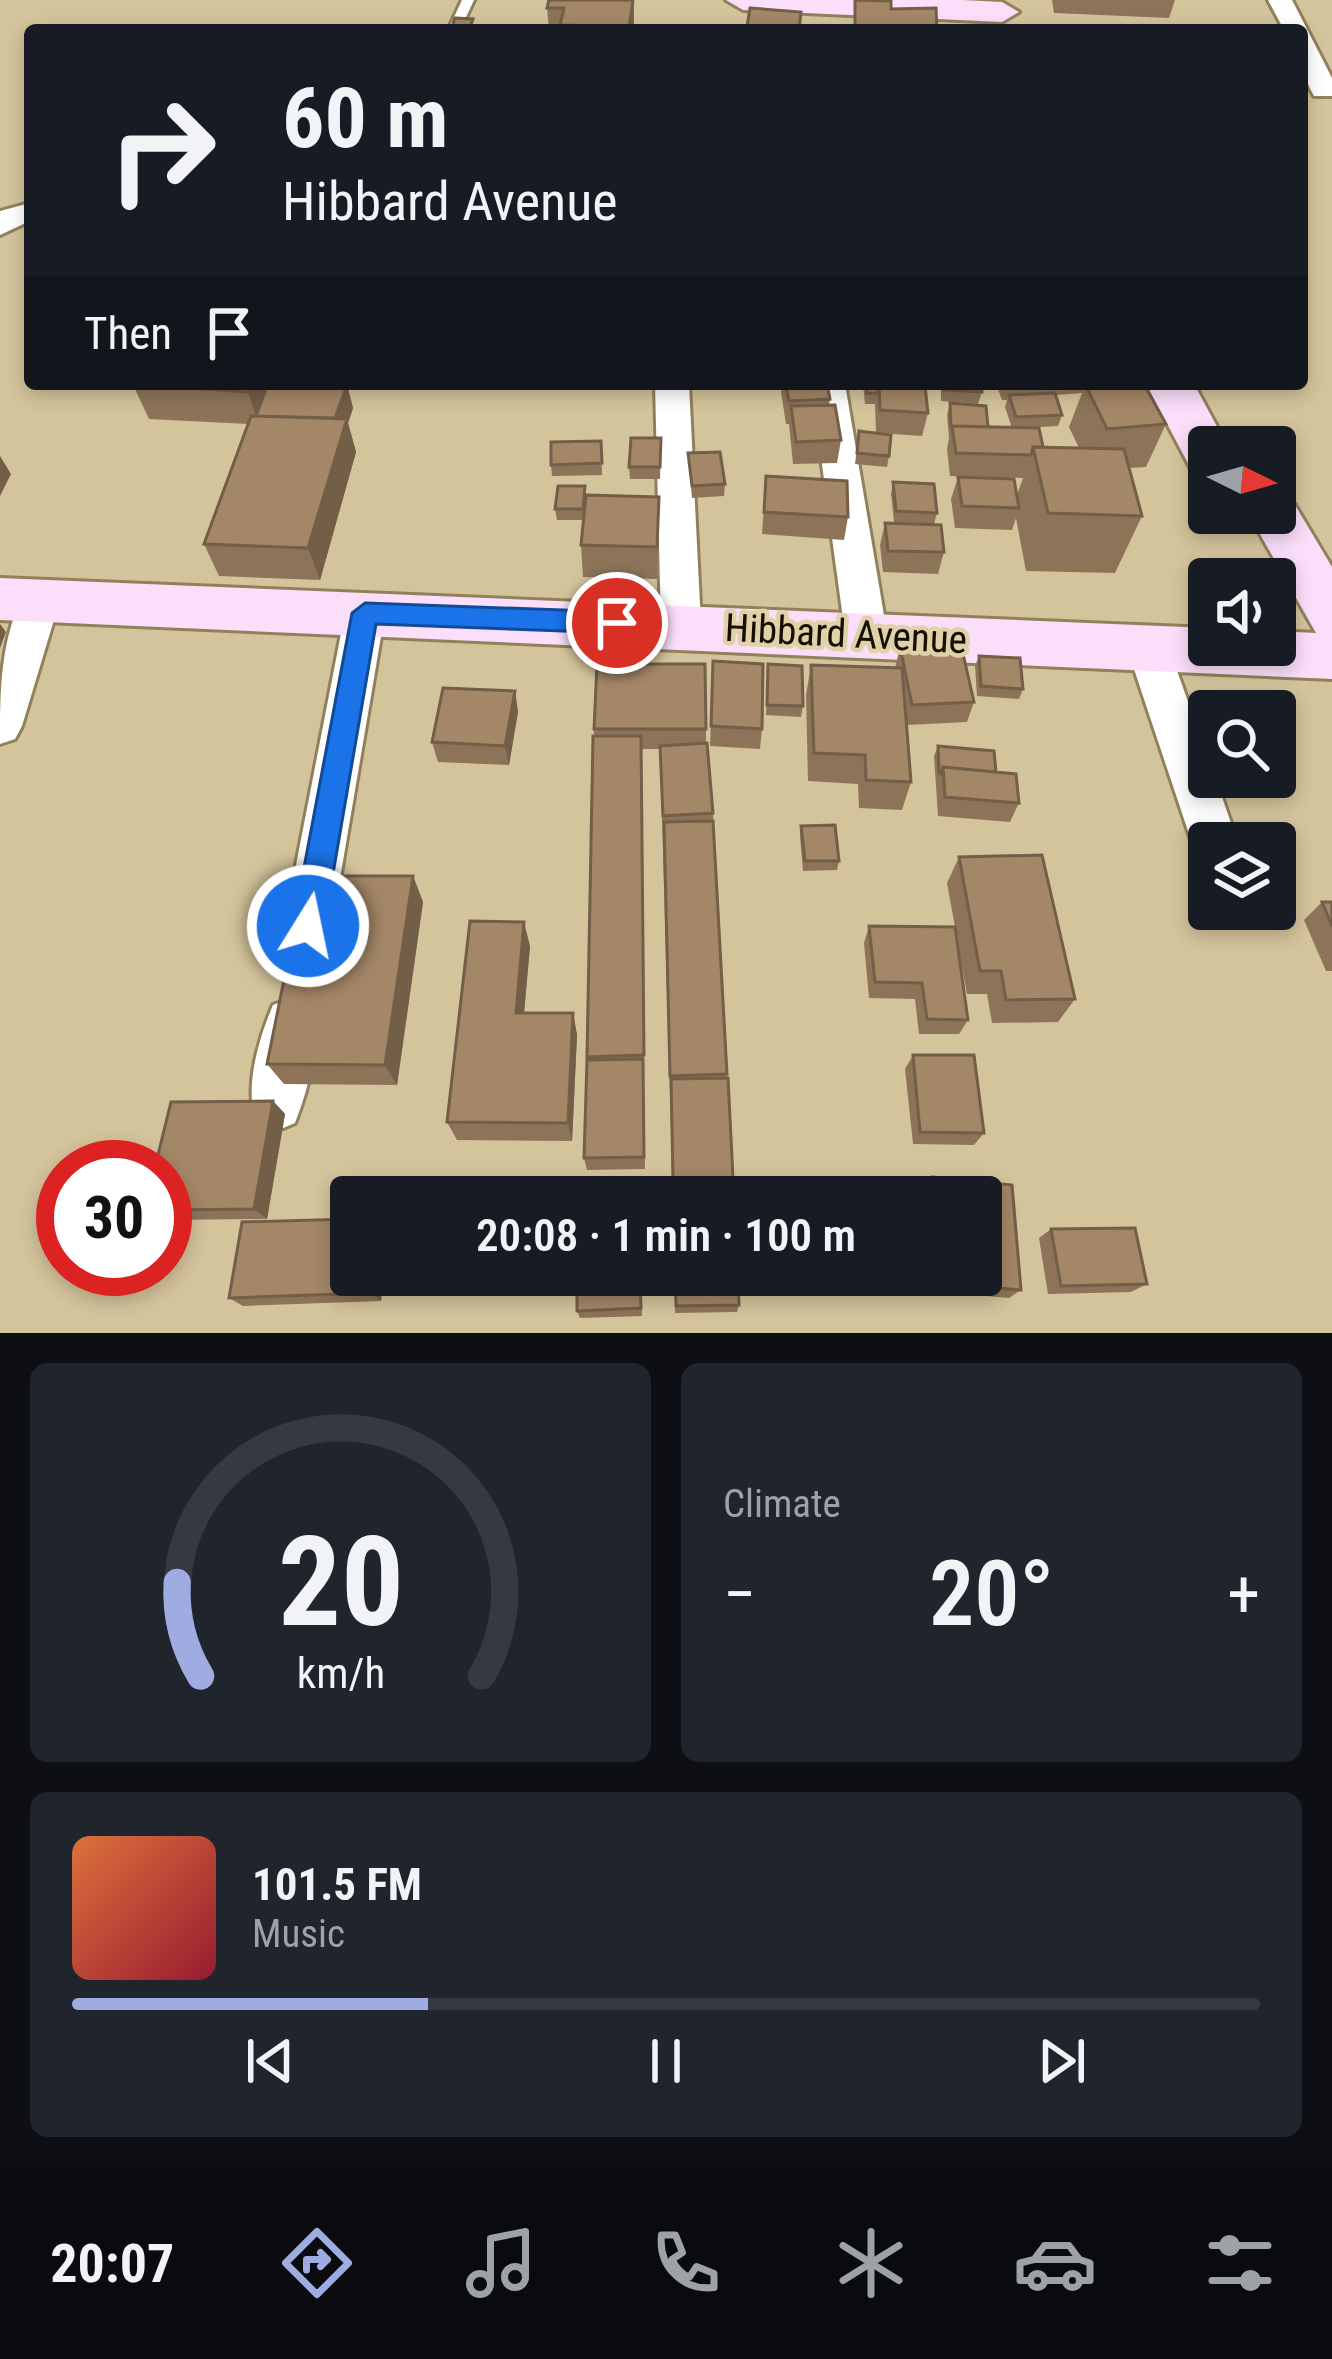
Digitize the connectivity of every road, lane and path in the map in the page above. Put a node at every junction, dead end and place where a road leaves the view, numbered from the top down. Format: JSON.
{"nodes":[{"id":1,"x":743,"y":0,"type":"edge"},
{"id":2,"x":792,"y":1,"type":"edge"},
{"id":3,"x":990,"y":14,"type":"edge"},
{"id":4,"x":1308,"y":57,"type":"edge"},
{"id":5,"x":1320,"y":90,"type":"edge"},
{"id":6,"x":672,"y":390,"type":"edge"},
{"id":7,"x":829,"y":390,"type":"edge"},
{"id":8,"x":1173,"y":390,"type":"edge"},
{"id":9,"x":1207,"y":390,"type":"edge"},
{"id":10,"x":1192,"y":426,"type":"edge"},
{"id":11,"x":1227,"y":426,"type":"edge"},
{"id":12,"x":1283,"y":534,"type":"edge"},
{"id":13,"x":20,"y":600,"type":"edge"},
{"id":14,"x":1296,"y":607,"type":"edge"},
{"id":15,"x":365,"y":613,"type":"junction"},
{"id":16,"x":680,"y":625,"type":"junction"},
{"id":17,"x":866,"y":633,"type":"junction"},
{"id":18,"x":1148,"y":647,"type":"junction"},
{"id":19,"x":1330,"y":648,"type":"edge"},
{"id":20,"x":0,"y":726,"type":"edge"},
{"id":21,"x":1208,"y":822,"type":"edge"},
{"id":22,"x":276,"y":1104,"type":"edge"}],
"edges":[{"from":1,"to":2,"type":"main road"},
{"from":2,"to":3,"type":"main road"},
{"from":4,"to":5,"type":"street"},
{"from":6,"to":16,"type":"street"},
{"from":7,"to":17,"type":"street"},
{"from":8,"to":10,"type":"main road"},
{"from":9,"to":11,"type":"main road"},
{"from":12,"to":19,"type":"main road"},
{"from":13,"to":15,"type":"main road","name":"Hibbard Avenue"},
{"from":13,"to":20,"type":"street"},
{"from":14,"to":19,"type":"main road"},
{"from":15,"to":16,"type":"main road","name":"Hibbard Avenue"},
{"from":15,"to":22,"type":"street"},
{"from":16,"to":17,"type":"main road","name":"Hibbard Avenue"},
{"from":17,"to":18,"type":"main road","name":"Hibbard Avenue"},
{"from":18,"to":19,"type":"main road","name":"Hibbard Avenue"},
{"from":18,"to":21,"type":"street"}]}
